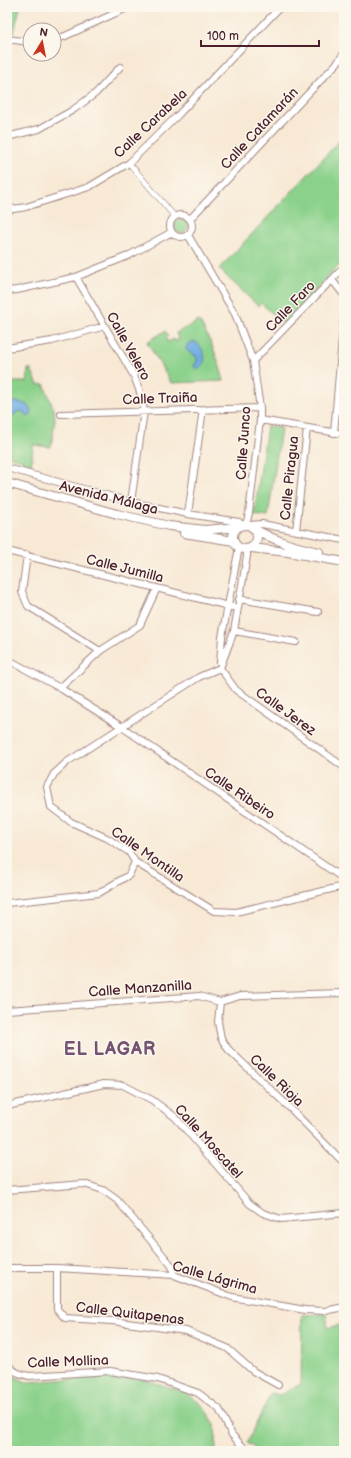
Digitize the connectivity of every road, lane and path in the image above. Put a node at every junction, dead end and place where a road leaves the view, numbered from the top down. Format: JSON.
{"nodes":[{"id":1,"x":129,"y":7,"type":"edge"},
{"id":2,"x":280,"y":7,"type":"edge"},
{"id":3,"x":340,"y":7,"type":"edge"},
{"id":4,"x":344,"y":8,"type":"edge"},
{"id":5,"x":62,"y":37,"type":"edge"},
{"id":6,"x":7,"y":39,"type":"edge"},
{"id":7,"x":22,"y":41,"type":"edge"},
{"id":8,"x":344,"y":52,"type":"edge"},
{"id":9,"x":120,"y":67,"type":"dead end"},
{"id":10,"x":7,"y":137,"type":"edge"},
{"id":11,"x":129,"y":163,"type":"junction"},
{"id":12,"x":7,"y":210,"type":"edge"},
{"id":13,"x":175,"y":217,"type":"junction"},
{"id":14,"x":190,"y":219,"type":"junction"},
{"id":15,"x":172,"y":232,"type":"junction"},
{"id":16,"x":188,"y":235,"type":"junction"},
{"id":17,"x":344,"y":267,"type":"edge"},
{"id":18,"x":76,"y":277,"type":"junction"},
{"id":19,"x":332,"y":280,"type":"junction"},
{"id":20,"x":7,"y":291,"type":"edge"},
{"id":21,"x":344,"y":295,"type":"edge"},
{"id":22,"x":344,"y":315,"type":"edge"},
{"id":23,"x":105,"y":326,"type":"junction"},
{"id":24,"x":7,"y":348,"type":"edge"},
{"id":25,"x":253,"y":361,"type":"junction"},
{"id":26,"x":260,"y":408,"type":"junction"},
{"id":27,"x":203,"y":409,"type":"junction"},
{"id":28,"x":144,"y":411,"type":"junction"},
{"id":29,"x":61,"y":414,"type":"dead end"},
{"id":30,"x":260,"y":420,"type":"junction"},
{"id":31,"x":306,"y":428,"type":"junction"},
{"id":32,"x":334,"y":433,"type":"junction"},
{"id":33,"x":344,"y":434,"type":"edge"},
{"id":34,"x":7,"y":468,"type":"edge"},
{"id":35,"x":7,"y":483,"type":"edge"},
{"id":36,"x":7,"y":488,"type":"edge"},
{"id":37,"x":131,"y":502,"type":"junction"},
{"id":38,"x":188,"y":514,"type":"junction"},
{"id":39,"x":246,"y":527,"type":"junction"},
{"id":40,"x":296,"y":531,"type":"junction"},
{"id":41,"x":344,"y":540,"type":"edge"},
{"id":42,"x":243,"y":546,"type":"junction"},
{"id":43,"x":7,"y":550,"type":"edge"},
{"id":44,"x":27,"y":556,"type":"junction"},
{"id":45,"x":344,"y":557,"type":"edge"},
{"id":46,"x":344,"y":562,"type":"edge"},
{"id":47,"x":157,"y":588,"type":"junction"},
{"id":48,"x":239,"y":599,"type":"junction"},
{"id":49,"x":227,"y":606,"type":"junction"},
{"id":50,"x":237,"y":608,"type":"junction"},
{"id":51,"x":318,"y":612,"type":"dead end"},
{"id":52,"x":234,"y":631,"type":"junction"},
{"id":53,"x":296,"y":642,"type":"dead end"},
{"id":54,"x":100,"y":651,"type":"junction"},
{"id":55,"x":7,"y":659,"type":"edge"},
{"id":56,"x":220,"y":668,"type":"junction"},
{"id":57,"x":60,"y":688,"type":"junction"},
{"id":58,"x":122,"y":726,"type":"junction"},
{"id":59,"x":344,"y":767,"type":"edge"},
{"id":60,"x":135,"y":862,"type":"junction"},
{"id":61,"x":344,"y":879,"type":"edge"},
{"id":62,"x":344,"y":886,"type":"edge"},
{"id":63,"x":7,"y":903,"type":"edge"},
{"id":64,"x":344,"y":993,"type":"edge"},
{"id":65,"x":220,"y":1002,"type":"junction"},
{"id":66,"x":7,"y":1010,"type":"edge"},
{"id":67,"x":7,"y":1106,"type":"edge"},
{"id":68,"x":344,"y":1163,"type":"edge"},
{"id":69,"x":7,"y":1190,"type":"edge"},
{"id":70,"x":344,"y":1213,"type":"edge"},
{"id":71,"x":7,"y":1268,"type":"edge"},
{"id":72,"x":57,"y":1268,"type":"junction"},
{"id":73,"x":174,"y":1275,"type":"junction"},
{"id":74,"x":344,"y":1307,"type":"edge"},
{"id":75,"x":7,"y":1363,"type":"edge"},
{"id":76,"x":278,"y":1385,"type":"dead end"},
{"id":77,"x":247,"y":1451,"type":"edge"}],
"edges":[{"from":1,"to":5,"type":"street"},
{"from":2,"to":11,"type":"street","name":"Calle Carabela"},
{"from":3,"to":4,"type":"street"},
{"from":6,"to":7,"type":"street"},
{"from":8,"to":14,"type":"street","name":"Calle Catamarán"},
{"from":9,"to":10,"type":"street"},
{"from":11,"to":12,"type":"street","name":"Calle Carabela"},
{"from":11,"to":13,"type":"street"},
{"from":13,"to":14,"type":"street"},
{"from":13,"to":15,"type":"street"},
{"from":14,"to":16,"type":"street"},
{"from":15,"to":16,"type":"street"},
{"from":15,"to":18,"type":"street"},
{"from":16,"to":25,"type":"street","name":"Calle Junco"},
{"from":17,"to":19,"type":"street","name":"Calle Faro"},
{"from":18,"to":20,"type":"street"},
{"from":18,"to":23,"type":"street","name":"Calle Velero"},
{"from":19,"to":21,"type":"street"},
{"from":19,"to":25,"type":"street","name":"Calle Faro"},
{"from":22,"to":32,"type":"street"},
{"from":23,"to":24,"type":"street"},
{"from":23,"to":28,"type":"street","name":"Calle Velero"},
{"from":25,"to":26,"type":"street","name":"Calle Junco"},
{"from":26,"to":27,"type":"street","name":"Calle Traiña"},
{"from":26,"to":30,"type":"street","name":"Calle Junco"},
{"from":27,"to":28,"type":"street","name":"Calle Traiña"},
{"from":27,"to":38,"type":"street"},
{"from":28,"to":29,"type":"street","name":"Calle Traiña"},
{"from":28,"to":37,"type":"street","name":"Calle Velero"},
{"from":30,"to":31,"type":"street"},
{"from":30,"to":39,"type":"street","name":"Calle Junco"},
{"from":31,"to":32,"type":"street"},
{"from":31,"to":40,"type":"street","name":"Calle Piragua"},
{"from":32,"to":33,"type":"street"},
{"from":34,"to":37,"type":"street"},
{"from":35,"to":39,"type":"street","name":"Avenida Málaga"},
{"from":36,"to":42,"type":"street","name":"Avenida Málaga"},
{"from":37,"to":38,"type":"street"},
{"from":38,"to":39,"type":"street"},
{"from":39,"to":40,"type":"street"},
{"from":39,"to":42,"type":"street"},
{"from":39,"to":42,"type":"street"},
{"from":39,"to":45,"type":"street"},
{"from":40,"to":41,"type":"street"},
{"from":42,"to":46,"type":"street","name":"Avenida Málaga"},
{"from":42,"to":48,"type":"street"},
{"from":42,"to":49,"type":"street"},
{"from":43,"to":44,"type":"street","name":"Calle Jumilla"},
{"from":44,"to":47,"type":"street","name":"Calle Jumilla"},
{"from":44,"to":54,"type":"street"},
{"from":47,"to":49,"type":"street","name":"Calle Jumilla"},
{"from":47,"to":54,"type":"street"},
{"from":48,"to":50,"type":"street"},
{"from":48,"to":51,"type":"street"},
{"from":49,"to":50,"type":"street","name":"Calle Jumilla"},
{"from":49,"to":56,"type":"street"},
{"from":50,"to":52,"type":"street"},
{"from":52,"to":53,"type":"street"},
{"from":52,"to":56,"type":"street"},
{"from":54,"to":57,"type":"street"},
{"from":55,"to":57,"type":"street","name":"Calle Ribeiro"},
{"from":56,"to":58,"type":"street","name":"Calle Montilla"},
{"from":56,"to":59,"type":"street","name":"Calle Jerez"},
{"from":57,"to":58,"type":"street","name":"Calle Ribeiro"},
{"from":58,"to":60,"type":"street","name":"Calle Montilla"},
{"from":58,"to":61,"type":"street","name":"Calle Ribeiro"},
{"from":60,"to":62,"type":"street","name":"Calle Montilla"},
{"from":60,"to":63,"type":"street"},
{"from":64,"to":65,"type":"street"},
{"from":65,"to":66,"type":"street","name":"Calle Manzanilla"},
{"from":65,"to":68,"type":"street","name":"Calle Rioja"},
{"from":67,"to":70,"type":"street","name":"Calle Moscatel"},
{"from":69,"to":73,"type":"street"},
{"from":71,"to":72,"type":"street","name":"Calle Lágrima"},
{"from":72,"to":73,"type":"street","name":"Calle Lágrima"},
{"from":72,"to":76,"type":"street","name":"Calle Quitapenas"},
{"from":73,"to":74,"type":"street","name":"Calle Lágrima"},
{"from":75,"to":77,"type":"street","name":"Calle Mollina"}]}
